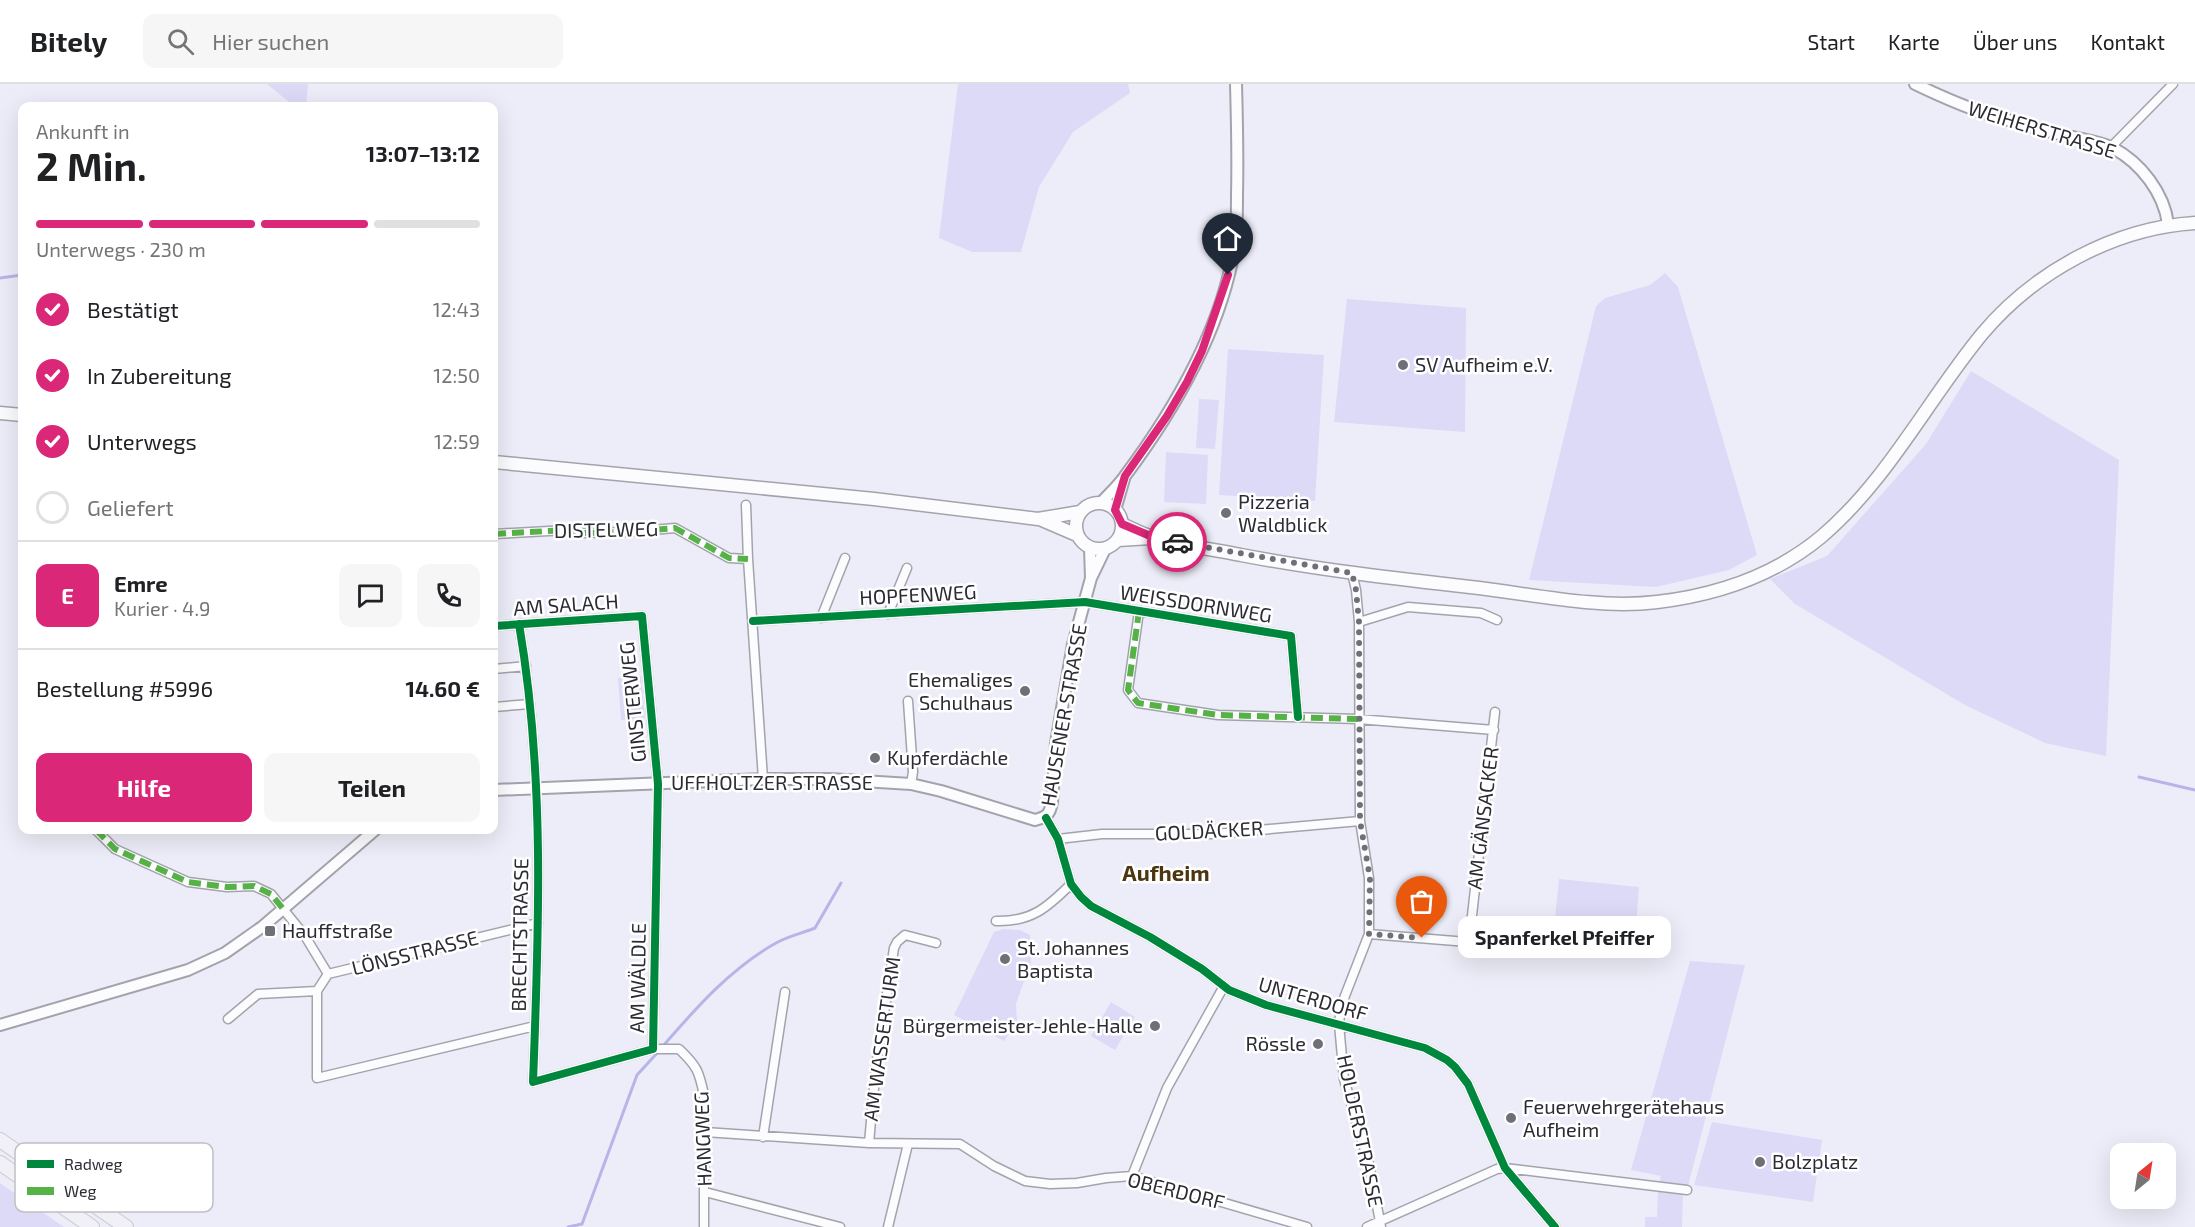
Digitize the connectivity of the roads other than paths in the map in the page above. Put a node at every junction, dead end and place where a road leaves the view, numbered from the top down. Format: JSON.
{"nodes":[{"id":1,"x":1236,"y":84,"type":"edge"},
{"id":2,"x":1915,"y":84,"type":"edge"},
{"id":3,"x":2173,"y":84,"type":"edge"},
{"id":4,"x":2111,"y":147,"type":"junction"},
{"id":5,"x":2195,"y":223,"type":"edge"},
{"id":6,"x":2168,"y":224,"type":"junction"},
{"id":7,"x":0,"y":413,"type":"edge"},
{"id":8,"x":18,"y":415,"type":"edge"},
{"id":9,"x":498,"y":462,"type":"edge"},
{"id":10,"x":1125,"y":476,"type":"junction"},
{"id":11,"x":1101,"y":503,"type":"junction"},
{"id":12,"x":746,"y":505,"type":"dead end"},
{"id":13,"x":1115,"y":510,"type":"junction"},
{"id":14,"x":1080,"y":512,"type":"junction"},
{"id":15,"x":1038,"y":519,"type":"junction"},
{"id":16,"x":1122,"y":524,"type":"junction"},
{"id":17,"x":498,"y":534,"type":"edge"},
{"id":18,"x":1077,"y":535,"type":"junction"},
{"id":19,"x":1155,"y":538,"type":"junction"},
{"id":20,"x":1118,"y":540,"type":"junction"},
{"id":21,"x":1090,"y":548,"type":"junction"},
{"id":22,"x":1105,"y":549,"type":"junction"},
{"id":23,"x":846,"y":558,"type":"dead end"},
{"id":24,"x":748,"y":559,"type":"junction"},
{"id":25,"x":907,"y":568,"type":"dead end"},
{"id":26,"x":1352,"y":573,"type":"junction"},
{"id":27,"x":1091,"y":578,"type":"junction"},
{"id":28,"x":1085,"y":602,"type":"junction"},
{"id":29,"x":1139,"y":611,"type":"junction"},
{"id":30,"x":888,"y":614,"type":"junction"},
{"id":31,"x":642,"y":616,"type":"joint"},
{"id":32,"x":821,"y":618,"type":"junction"},
{"id":33,"x":1497,"y":620,"type":"dead end"},
{"id":34,"x":753,"y":621,"type":"junction"},
{"id":35,"x":1359,"y":622,"type":"junction"},
{"id":36,"x":519,"y":624,"type":"junction"},
{"id":37,"x":498,"y":626,"type":"edge"},
{"id":38,"x":526,"y":666,"type":"junction"},
{"id":39,"x":498,"y":669,"type":"edge"},
{"id":40,"x":908,"y":701,"type":"dead end"},
{"id":41,"x":530,"y":704,"type":"junction"},
{"id":42,"x":498,"y":707,"type":"edge"},
{"id":43,"x":1495,"y":712,"type":"dead end"},
{"id":44,"x":1298,"y":717,"type":"junction"},
{"id":45,"x":1358,"y":719,"type":"junction"},
{"id":46,"x":1494,"y":730,"type":"junction"},
{"id":47,"x":763,"y":779,"type":"junction"},
{"id":48,"x":658,"y":784,"type":"junction"},
{"id":49,"x":911,"y":784,"type":"junction"},
{"id":50,"x":537,"y":788,"type":"junction"},
{"id":51,"x":498,"y":790,"type":"edge"},
{"id":52,"x":1046,"y":818,"type":"junction"},
{"id":53,"x":1360,"y":821,"type":"junction"},
{"id":54,"x":100,"y":834,"type":"edge"},
{"id":55,"x":370,"y":834,"type":"edge"},
{"id":56,"x":1058,"y":839,"type":"junction"},
{"id":57,"x":1071,"y":884,"type":"junction"},
{"id":58,"x":284,"y":910,"type":"junction"},
{"id":59,"x":996,"y":921,"type":"dead end"},
{"id":60,"x":538,"y":923,"type":"junction"},
{"id":61,"x":1369,"y":934,"type":"junction"},
{"id":62,"x":1469,"y":942,"type":"junction"},
{"id":63,"x":936,"y":943,"type":"dead end"},
{"id":64,"x":1567,"y":950,"type":"dead end"},
{"id":65,"x":328,"y":974,"type":"junction"},
{"id":66,"x":1224,"y":986,"type":"junction"},
{"id":67,"x":317,"y":991,"type":"junction"},
{"id":68,"x":784,"y":992,"type":"dead end"},
{"id":69,"x":228,"y":1019,"type":"dead end"},
{"id":70,"x":1339,"y":1024,"type":"junction"},
{"id":71,"x":0,"y":1025,"type":"edge"},
{"id":72,"x":535,"y":1026,"type":"junction"},
{"id":73,"x":653,"y":1049,"type":"junction"},
{"id":74,"x":533,"y":1082,"type":"joint"},
{"id":75,"x":705,"y":1132,"type":"junction"},
{"id":76,"x":763,"y":1137,"type":"junction"},
{"id":77,"x":0,"y":1140,"type":"edge"},
{"id":78,"x":869,"y":1143,"type":"junction"},
{"id":79,"x":908,"y":1144,"type":"junction"},
{"id":80,"x":15,"y":1150,"type":"edge"},
{"id":81,"x":0,"y":1163,"type":"edge"},
{"id":82,"x":1505,"y":1168,"type":"junction"},
{"id":83,"x":15,"y":1173,"type":"edge"},
{"id":84,"x":1132,"y":1176,"type":"junction"},
{"id":85,"x":1687,"y":1190,"type":"dead end"},
{"id":86,"x":705,"y":1192,"type":"junction"},
{"id":87,"x":70,"y":1212,"type":"edge"},
{"id":88,"x":104,"y":1212,"type":"edge"},
{"id":89,"x":1380,"y":1225,"type":"edge"},
{"id":90,"x":92,"y":1227,"type":"edge"},
{"id":91,"x":126,"y":1227,"type":"edge"},
{"id":92,"x":705,"y":1227,"type":"edge"},
{"id":93,"x":840,"y":1227,"type":"edge"},
{"id":94,"x":888,"y":1227,"type":"edge"},
{"id":95,"x":1307,"y":1227,"type":"edge"},
{"id":96,"x":1367,"y":1227,"type":"edge"},
{"id":97,"x":1555,"y":1227,"type":"edge"}],
"edges":[{"from":1,"to":10,"type":"street"},
{"from":2,"to":4,"type":"street","name":"WEIHERSTRASSE"},
{"from":3,"to":4,"type":"street"},
{"from":4,"to":6,"type":"street","name":"WEIHERSTRASSE"},
{"from":5,"to":6,"type":"main road"},
{"from":6,"to":26,"type":"main road"},
{"from":7,"to":8,"type":"main road"},
{"from":9,"to":15,"type":"main road"},
{"from":10,"to":11,"type":"street"},
{"from":10,"to":13,"type":"street"},
{"from":11,"to":13,"type":"main road"},
{"from":11,"to":14,"type":"main road"},
{"from":12,"to":24,"type":"street"},
{"from":13,"to":16,"type":"main road"},
{"from":14,"to":15,"type":"main road"},
{"from":14,"to":18,"type":"main road"},
{"from":15,"to":18,"type":"main road"},
{"from":16,"to":19,"type":"main road"},
{"from":16,"to":20,"type":"main road"},
{"from":17,"to":24,"type":"street","name":"DISTELWEG"},
{"from":18,"to":21,"type":"main road"},
{"from":19,"to":20,"type":"main road"},
{"from":19,"to":26,"type":"main road"},
{"from":20,"to":22,"type":"main road"},
{"from":21,"to":22,"type":"main road"},
{"from":21,"to":27,"type":"street","name":"HAUSENER STRASSE"},
{"from":22,"to":27,"type":"street","name":"HAUSENER STRASSE"},
{"from":23,"to":32,"type":"street","name":"HOPFENWEG"},
{"from":24,"to":34,"type":"street"},
{"from":25,"to":30,"type":"street","name":"HOPFENWEG"},
{"from":26,"to":35,"type":"street","name":"HOLDERSTRASSE"},
{"from":27,"to":28,"type":"street","name":"HAUSENER STRASSE"},
{"from":28,"to":29,"type":"street","name":"WEISSDORNWEG"},
{"from":28,"to":30,"type":"street","name":"HOPFENWEG"},
{"from":28,"to":52,"type":"street","name":"HAUSENER STRASSE"},
{"from":29,"to":44,"type":"street","name":"WEISSDORNWEG"},
{"from":29,"to":44,"type":"street","name":"AM GÄNSACKER"},
{"from":30,"to":32,"type":"street","name":"HOPFENWEG"},
{"from":31,"to":36,"type":"street","name":"AM SALACH"},
{"from":31,"to":48,"type":"street","name":"GINSTERWEG"},
{"from":32,"to":34,"type":"street","name":"HOPFENWEG"},
{"from":33,"to":35,"type":"street"},
{"from":34,"to":47,"type":"street"},
{"from":35,"to":45,"type":"street","name":"HOLDERSTRASSE"},
{"from":36,"to":37,"type":"street","name":"AM SALACH"},
{"from":36,"to":38,"type":"street","name":"BRECHTSTRASSE"},
{"from":38,"to":39,"type":"street"},
{"from":38,"to":41,"type":"street","name":"BRECHTSTRASSE"},
{"from":40,"to":49,"type":"street"},
{"from":41,"to":42,"type":"street"},
{"from":41,"to":50,"type":"street","name":"BRECHTSTRASSE"},
{"from":43,"to":46,"type":"street","name":"AM GÄNSACKER"},
{"from":44,"to":45,"type":"street","name":"AM GÄNSACKER"},
{"from":45,"to":46,"type":"street","name":"AM GÄNSACKER"},
{"from":45,"to":53,"type":"street","name":"HOLDERSTRASSE"},
{"from":46,"to":62,"type":"street","name":"AM GÄNSACKER"},
{"from":47,"to":48,"type":"street","name":"UFFHOLTZER STRASSE"},
{"from":47,"to":49,"type":"street","name":"UFFHOLTZER STRASSE"},
{"from":48,"to":50,"type":"street","name":"UFFHOLTZER STRASSE"},
{"from":48,"to":73,"type":"street","name":"AM WÄLDLE"},
{"from":49,"to":52,"type":"street","name":"UFFHOLTZER STRASSE"},
{"from":50,"to":51,"type":"street","name":"UFFHOLTZER STRASSE"},
{"from":50,"to":60,"type":"street","name":"BRECHTSTRASSE"},
{"from":52,"to":56,"type":"street","name":"UNTERDORF"},
{"from":53,"to":56,"type":"street","name":"GOLDÄCKER"},
{"from":53,"to":61,"type":"street","name":"HOLDERSTRASSE"},
{"from":54,"to":58,"type":"street"},
{"from":55,"to":58,"type":"street"},
{"from":56,"to":57,"type":"street","name":"UNTERDORF"},
{"from":57,"to":59,"type":"street"},
{"from":57,"to":66,"type":"street","name":"UNTERDORF"},
{"from":58,"to":65,"type":"street"},
{"from":58,"to":71,"type":"street"},
{"from":60,"to":65,"type":"street","name":"LÖNSSTRASSE"},
{"from":60,"to":72,"type":"street","name":"BRECHTSTRASSE"},
{"from":61,"to":62,"type":"street"},
{"from":61,"to":70,"type":"street","name":"HOLDERSTRASSE"},
{"from":62,"to":64,"type":"street"},
{"from":63,"to":78,"type":"street","name":"AM WASSERTURM"},
{"from":65,"to":67,"type":"street"},
{"from":66,"to":70,"type":"street","name":"UNTERDORF"},
{"from":66,"to":84,"type":"street"},
{"from":67,"to":69,"type":"street"},
{"from":67,"to":72,"type":"street"},
{"from":68,"to":76,"type":"street"},
{"from":70,"to":82,"type":"street","name":"UNTERDORF"},
{"from":70,"to":89,"type":"street","name":"HOLDERSTRASSE"},
{"from":72,"to":74,"type":"street","name":"BRECHTSTRASSE"},
{"from":73,"to":74,"type":"street","name":"AM WÄLDLE"},
{"from":73,"to":75,"type":"street","name":"HANGWEG"},
{"from":75,"to":76,"type":"street","name":"OBERDORF"},
{"from":75,"to":86,"type":"street","name":"HANGWEG"},
{"from":76,"to":78,"type":"street","name":"OBERDORF"},
{"from":77,"to":80,"type":"highway"},
{"from":78,"to":79,"type":"street","name":"OBERDORF"},
{"from":79,"to":84,"type":"street","name":"OBERDORF"},
{"from":79,"to":94,"type":"street"},
{"from":81,"to":83,"type":"highway"},
{"from":82,"to":85,"type":"street"},
{"from":82,"to":89,"type":"street"},
{"from":82,"to":97,"type":"street","name":"UNTERDORF"},
{"from":84,"to":95,"type":"street","name":"OBERDORF"},
{"from":86,"to":92,"type":"street","name":"HANGWEG"},
{"from":86,"to":93,"type":"street"},
{"from":87,"to":90,"type":"highway"},
{"from":88,"to":91,"type":"highway"},
{"from":89,"to":96,"type":"street"}]}
